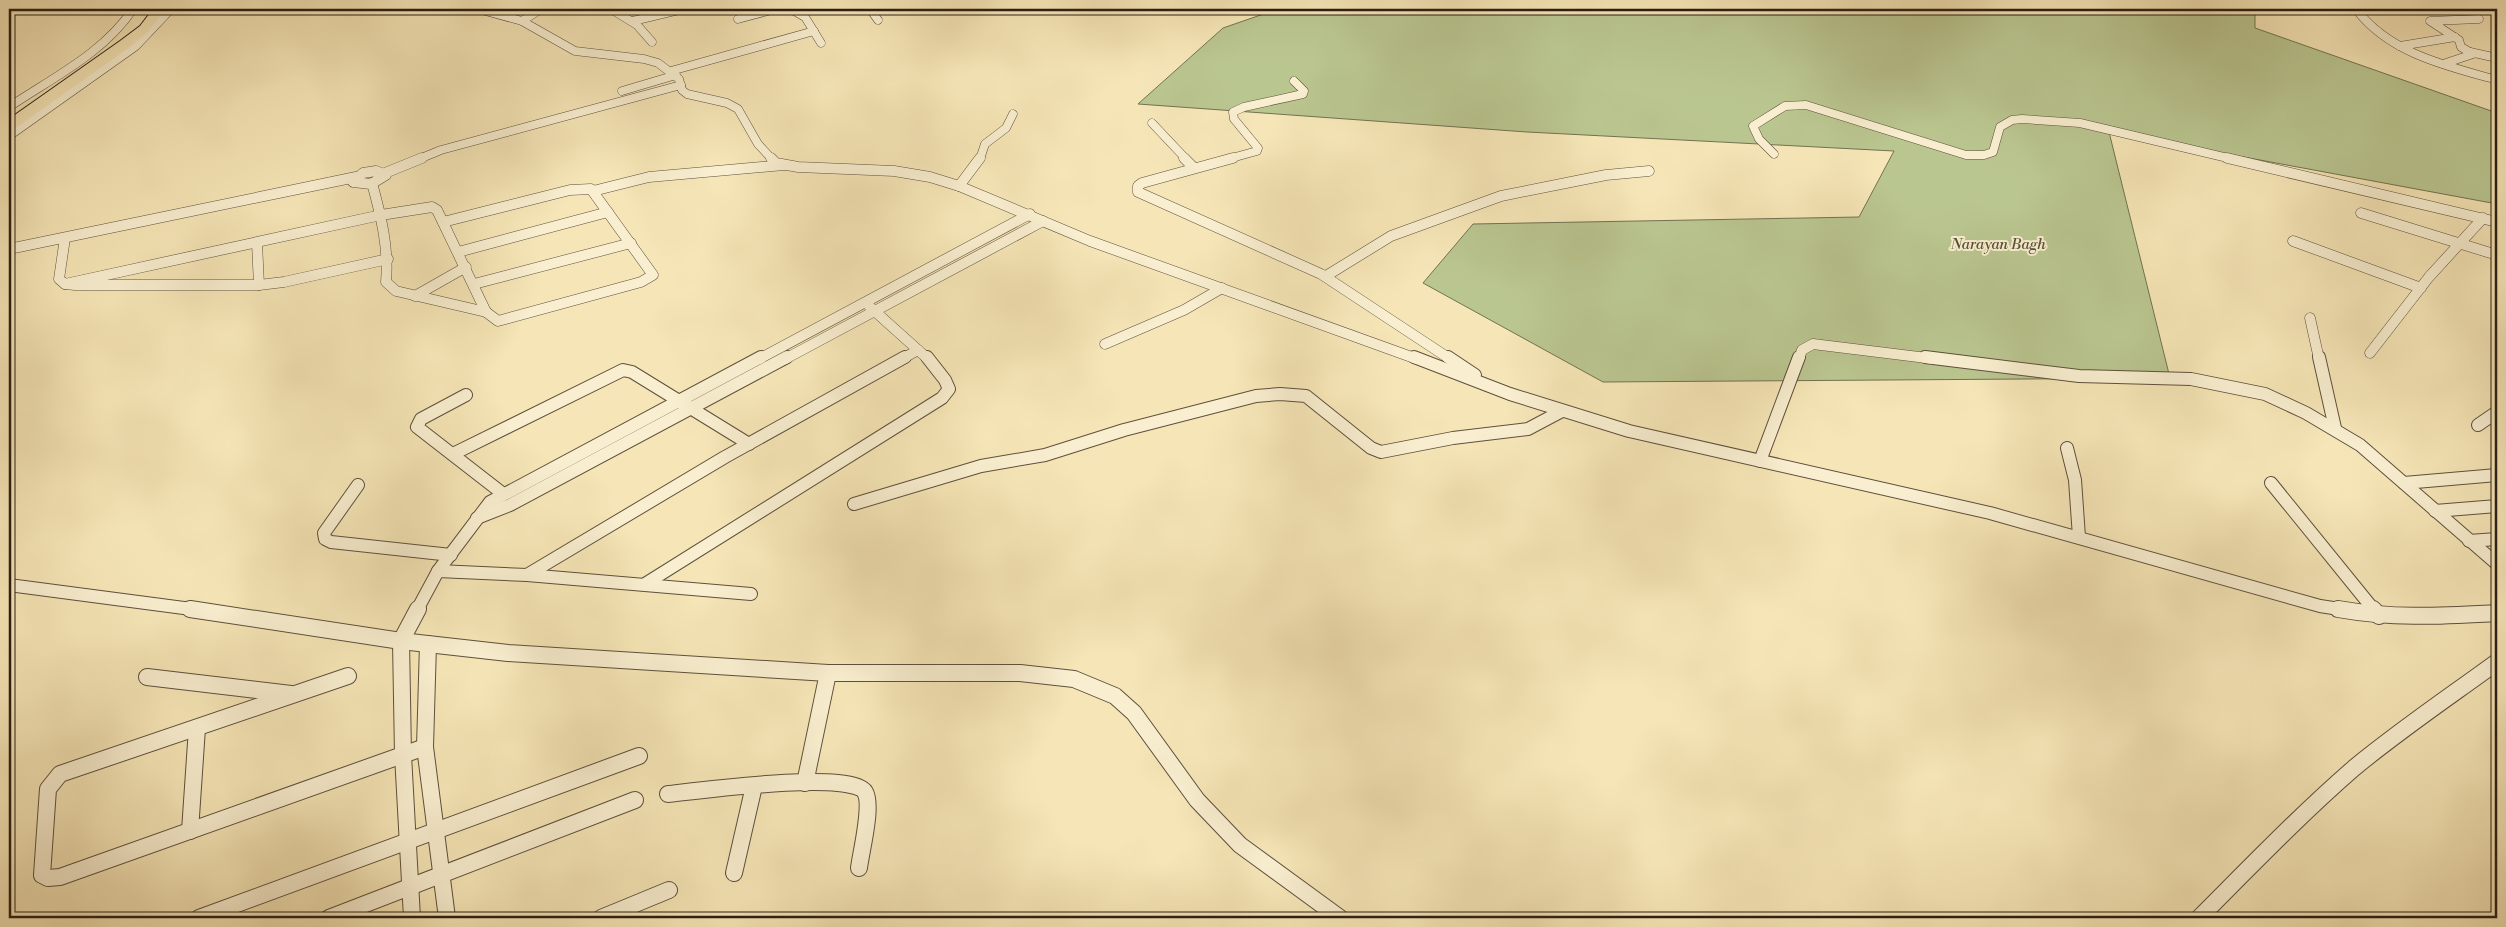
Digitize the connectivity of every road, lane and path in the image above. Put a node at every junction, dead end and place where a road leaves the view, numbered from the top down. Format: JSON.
{"nodes":[{"id":1,"x":133,"y":9,"type":"edge"},
{"id":2,"x":147,"y":9,"type":"edge"},
{"id":3,"x":160,"y":9,"type":"edge"},
{"id":4,"x":171,"y":9,"type":"edge"},
{"id":5,"x":478,"y":9,"type":"edge"},
{"id":6,"x":542,"y":9,"type":"edge"},
{"id":7,"x":611,"y":9,"type":"edge"},
{"id":8,"x":683,"y":9,"type":"edge"},
{"id":9,"x":775,"y":9,"type":"edge"},
{"id":10,"x":791,"y":9,"type":"edge"},
{"id":11,"x":870,"y":9,"type":"edge"},
{"id":12,"x":2356,"y":9,"type":"edge"},
{"id":13,"x":738,"y":19,"type":"dead end"},
{"id":14,"x":2479,"y":19,"type":"dead end"},
{"id":15,"x":878,"y":20,"type":"dead end"},
{"id":16,"x":522,"y":21,"type":"junction"},
{"id":17,"x":633,"y":21,"type":"junction"},
{"id":18,"x":814,"y":31,"type":"junction"},
{"id":19,"x":2455,"y":37,"type":"junction"},
{"id":20,"x":652,"y":42,"type":"dead end"},
{"id":21,"x":821,"y":43,"type":"dead end"},
{"id":22,"x":2400,"y":46,"type":"junction"},
{"id":23,"x":2470,"y":52,"type":"junction"},
{"id":24,"x":2497,"y":58,"type":"edge"},
{"id":25,"x":2443,"y":64,"type":"junction"},
{"id":26,"x":676,"y":77,"type":"junction"},
{"id":27,"x":2497,"y":80,"type":"edge"},
{"id":28,"x":1294,"y":81,"type":"dead end"},
{"id":29,"x":9,"y":107,"type":"edge"},
{"id":30,"x":1013,"y":114,"type":"dead end"},
{"id":31,"x":9,"y":116,"type":"edge"},
{"id":32,"x":1152,"y":123,"type":"dead end"},
{"id":33,"x":9,"y":126,"type":"edge"},
{"id":34,"x":9,"y":136,"type":"edge"},
{"id":35,"x":438,"y":147,"type":"junction"},
{"id":36,"x":1774,"y":154,"type":"dead end"},
{"id":37,"x":784,"y":165,"type":"junction"},
{"id":38,"x":1194,"y":168,"type":"junction"},
{"id":39,"x":372,"y":171,"type":"junction"},
{"id":40,"x":1649,"y":171,"type":"dead end"},
{"id":41,"x":385,"y":173,"type":"junction"},
{"id":42,"x":356,"y":180,"type":"junction"},
{"id":43,"x":372,"y":183,"type":"junction"},
{"id":44,"x":959,"y":186,"type":"junction"},
{"id":45,"x":592,"y":191,"type":"junction"},
{"id":46,"x":608,"y":212,"type":"junction"},
{"id":47,"x":1030,"y":214,"type":"junction"},
{"id":48,"x":2361,"y":214,"type":"dead end"},
{"id":49,"x":381,"y":215,"type":"junction"},
{"id":50,"x":2483,"y":218,"type":"junction"},
{"id":51,"x":1043,"y":220,"type":"junction"},
{"id":52,"x":443,"y":222,"type":"junction"},
{"id":53,"x":2497,"y":222,"type":"edge"},
{"id":54,"x":65,"y":241,"type":"junction"},
{"id":55,"x":2293,"y":241,"type":"dead end"},
{"id":56,"x":258,"y":243,"type":"junction"},
{"id":57,"x":631,"y":243,"type":"junction"},
{"id":58,"x":2460,"y":243,"type":"junction"},
{"id":59,"x":9,"y":249,"type":"edge"},
{"id":60,"x":458,"y":252,"type":"junction"},
{"id":61,"x":2497,"y":255,"type":"edge"},
{"id":62,"x":9,"y":256,"type":"edge"},
{"id":63,"x":388,"y":258,"type":"junction"},
{"id":64,"x":466,"y":268,"type":"junction"},
{"id":65,"x":1326,"y":276,"type":"junction"},
{"id":66,"x":65,"y":284,"type":"junction"},
{"id":67,"x":474,"y":284,"type":"junction"},
{"id":68,"x":259,"y":285,"type":"junction"},
{"id":69,"x":1222,"y":288,"type":"junction"},
{"id":70,"x":2421,"y":288,"type":"junction"},
{"id":71,"x":415,"y":296,"type":"junction"},
{"id":72,"x":866,"y":302,"type":"junction"},
{"id":73,"x":875,"y":311,"type":"junction"},
{"id":74,"x":486,"y":312,"type":"junction"},
{"id":75,"x":2310,"y":318,"type":"dead end"},
{"id":76,"x":1105,"y":344,"type":"dead end"},
{"id":77,"x":918,"y":350,"type":"junction"},
{"id":78,"x":2370,"y":353,"type":"dead end"},
{"id":79,"x":1493,"y":387,"type":"junction"},
{"id":80,"x":466,"y":395,"type":"dead end"},
{"id":81,"x":680,"y":401,"type":"junction"},
{"id":82,"x":692,"y":409,"type":"junction"},
{"id":83,"x":1562,"y":411,"type":"junction"},
{"id":84,"x":2497,"y":412,"type":"edge"},
{"id":85,"x":2478,"y":425,"type":"dead end"},
{"id":86,"x":2335,"y":428,"type":"junction"},
{"id":87,"x":749,"y":444,"type":"junction"},
{"id":88,"x":2067,"y":448,"type":"dead end"},
{"id":89,"x":453,"y":454,"type":"junction"},
{"id":90,"x":1760,"y":462,"type":"junction"},
{"id":91,"x":2497,"y":475,"type":"edge"},
{"id":92,"x":2271,"y":483,"type":"dead end"},
{"id":93,"x":2404,"y":483,"type":"junction"},
{"id":94,"x":358,"y":485,"type":"dead end"},
{"id":95,"x":502,"y":493,"type":"junction"},
{"id":96,"x":854,"y":504,"type":"dead end"},
{"id":97,"x":2497,"y":506,"type":"edge"},
{"id":98,"x":2435,"y":511,"type":"junction"},
{"id":99,"x":474,"y":519,"type":"junction"},
{"id":100,"x":2079,"y":537,"type":"junction"},
{"id":101,"x":2497,"y":539,"type":"edge"},
{"id":102,"x":2470,"y":541,"type":"junction"},
{"id":103,"x":451,"y":555,"type":"junction"},
{"id":104,"x":2497,"y":564,"type":"edge"},
{"id":105,"x":438,"y":571,"type":"junction"},
{"id":106,"x":527,"y":575,"type":"junction"},
{"id":107,"x":645,"y":584,"type":"junction"},
{"id":108,"x":9,"y":585,"type":"edge"},
{"id":109,"x":751,"y":594,"type":"dead end"},
{"id":110,"x":2497,"y":613,"type":"edge"},
{"id":111,"x":2379,"y":616,"type":"junction"},
{"id":112,"x":400,"y":641,"type":"junction"},
{"id":113,"x":428,"y":644,"type":"junction"},
{"id":114,"x":2497,"y":662,"type":"edge"},
{"id":115,"x":828,"y":673,"type":"junction"},
{"id":116,"x":348,"y":676,"type":"dead end"},
{"id":117,"x":147,"y":677,"type":"dead end"},
{"id":118,"x":296,"y":694,"type":"junction"},
{"id":119,"x":197,"y":728,"type":"junction"},
{"id":120,"x":425,"y":747,"type":"junction"},
{"id":121,"x":403,"y":755,"type":"junction"},
{"id":122,"x":639,"y":756,"type":"dead end"},
{"id":123,"x":805,"y":782,"type":"junction"},
{"id":124,"x":754,"y":786,"type":"junction"},
{"id":125,"x":668,"y":794,"type":"dead end"},
{"id":126,"x":634,"y":800,"type":"dead end"},
{"id":127,"x":436,"y":830,"type":"junction"},
{"id":128,"x":190,"y":831,"type":"junction"},
{"id":129,"x":408,"y":841,"type":"junction"},
{"id":130,"x":859,"y":868,"type":"dead end"},
{"id":131,"x":734,"y":873,"type":"dead end"},
{"id":132,"x":440,"y":876,"type":"junction"},
{"id":133,"x":410,"y":886,"type":"junction"},
{"id":134,"x":669,"y":890,"type":"dead end"},
{"id":135,"x":200,"y":918,"type":"edge"},
{"id":136,"x":329,"y":918,"type":"edge"},
{"id":137,"x":412,"y":918,"type":"edge"},
{"id":138,"x":447,"y":918,"type":"edge"},
{"id":139,"x":601,"y":918,"type":"edge"},
{"id":140,"x":1340,"y":918,"type":"edge"},
{"id":141,"x":2199,"y":918,"type":"edge"}],
"edges":[{"from":1,"to":29,"type":"street"},
{"from":2,"to":31,"type":"highway"},
{"from":3,"to":33,"type":"highway"},
{"from":4,"to":34,"type":"street"},
{"from":5,"to":16,"type":"street"},
{"from":6,"to":16,"type":"street"},
{"from":7,"to":17,"type":"street"},
{"from":8,"to":17,"type":"street"},
{"from":9,"to":13,"type":"street"},
{"from":10,"to":18,"type":"street"},
{"from":11,"to":15,"type":"street"},
{"from":12,"to":22,"type":"street"},
{"from":14,"to":19,"type":"street"},
{"from":16,"to":26,"type":"street"},
{"from":17,"to":20,"type":"street"},
{"from":18,"to":21,"type":"street"},
{"from":18,"to":26,"type":"street"},
{"from":19,"to":22,"type":"street"},
{"from":19,"to":23,"type":"street"},
{"from":22,"to":25,"type":"street"},
{"from":23,"to":24,"type":"street"},
{"from":23,"to":25,"type":"street"},
{"from":25,"to":27,"type":"street"},
{"from":26,"to":35,"type":"street"},
{"from":26,"to":37,"type":"street"},
{"from":28,"to":38,"type":"street"},
{"from":30,"to":44,"type":"street"},
{"from":32,"to":38,"type":"street"},
{"from":35,"to":39,"type":"street"},
{"from":35,"to":41,"type":"street"},
{"from":36,"to":50,"type":"street"},
{"from":37,"to":44,"type":"street"},
{"from":37,"to":45,"type":"street"},
{"from":38,"to":65,"type":"street"},
{"from":39,"to":41,"type":"street"},
{"from":39,"to":42,"type":"street"},
{"from":40,"to":65,"type":"street"},
{"from":41,"to":43,"type":"street"},
{"from":42,"to":43,"type":"street"},
{"from":42,"to":54,"type":"street"},
{"from":43,"to":49,"type":"street"},
{"from":44,"to":47,"type":"street"},
{"from":45,"to":46,"type":"street"},
{"from":45,"to":52,"type":"street"},
{"from":46,"to":57,"type":"street"},
{"from":46,"to":60,"type":"street"},
{"from":47,"to":51,"type":"street"},
{"from":47,"to":72,"type":"street"},
{"from":48,"to":58,"type":"street"},
{"from":49,"to":52,"type":"street"},
{"from":49,"to":56,"type":"street"},
{"from":49,"to":63,"type":"street"},
{"from":50,"to":53,"type":"street"},
{"from":50,"to":58,"type":"street"},
{"from":51,"to":69,"type":"street"},
{"from":51,"to":73,"type":"street"},
{"from":52,"to":60,"type":"street"},
{"from":54,"to":59,"type":"street"},
{"from":54,"to":62,"type":"street"},
{"from":54,"to":66,"type":"street"},
{"from":55,"to":70,"type":"street"},
{"from":56,"to":66,"type":"street"},
{"from":56,"to":68,"type":"street"},
{"from":57,"to":67,"type":"street"},
{"from":57,"to":74,"type":"street"},
{"from":58,"to":61,"type":"street"},
{"from":58,"to":70,"type":"street"},
{"from":60,"to":64,"type":"street"},
{"from":63,"to":68,"type":"street"},
{"from":63,"to":71,"type":"street"},
{"from":64,"to":67,"type":"street"},
{"from":64,"to":71,"type":"street"},
{"from":65,"to":79,"type":"street"},
{"from":66,"to":68,"type":"street"},
{"from":67,"to":74,"type":"street"},
{"from":69,"to":76,"type":"street"},
{"from":69,"to":79,"type":"street"},
{"from":70,"to":78,"type":"street"},
{"from":71,"to":74,"type":"street"},
{"from":72,"to":73,"type":"street"},
{"from":72,"to":81,"type":"street"},
{"from":73,"to":77,"type":"street"},
{"from":73,"to":82,"type":"street"},
{"from":75,"to":86,"type":"street"},
{"from":77,"to":87,"type":"street"},
{"from":77,"to":107,"type":"street"},
{"from":79,"to":83,"type":"street"},
{"from":80,"to":89,"type":"street"},
{"from":81,"to":82,"type":"street"},
{"from":81,"to":89,"type":"street"},
{"from":81,"to":95,"type":"street"},
{"from":82,"to":87,"type":"street"},
{"from":82,"to":99,"type":"street"},
{"from":83,"to":90,"type":"street"},
{"from":83,"to":96,"type":"street"},
{"from":84,"to":85,"type":"street"},
{"from":86,"to":90,"type":"street"},
{"from":86,"to":93,"type":"street"},
{"from":87,"to":106,"type":"street"},
{"from":88,"to":100,"type":"street"},
{"from":89,"to":95,"type":"street"},
{"from":90,"to":100,"type":"street"},
{"from":91,"to":93,"type":"street"},
{"from":92,"to":111,"type":"street"},
{"from":93,"to":98,"type":"street"},
{"from":94,"to":103,"type":"street"},
{"from":95,"to":99,"type":"street"},
{"from":97,"to":98,"type":"street"},
{"from":98,"to":102,"type":"street"},
{"from":99,"to":103,"type":"street"},
{"from":100,"to":111,"type":"street"},
{"from":101,"to":102,"type":"street"},
{"from":102,"to":104,"type":"street"},
{"from":103,"to":105,"type":"street"},
{"from":105,"to":106,"type":"street"},
{"from":105,"to":112,"type":"street"},
{"from":106,"to":107,"type":"street"},
{"from":107,"to":109,"type":"street"},
{"from":108,"to":112,"type":"street"},
{"from":110,"to":111,"type":"street"},
{"from":112,"to":113,"type":"street"},
{"from":112,"to":121,"type":"street"},
{"from":113,"to":115,"type":"street"},
{"from":113,"to":120,"type":"street"},
{"from":114,"to":141,"type":"street"},
{"from":115,"to":123,"type":"street"},
{"from":115,"to":140,"type":"street"},
{"from":116,"to":118,"type":"street"},
{"from":117,"to":118,"type":"street"},
{"from":118,"to":119,"type":"street"},
{"from":119,"to":128,"type":"street"},
{"from":119,"to":128,"type":"street"},
{"from":120,"to":121,"type":"street"},
{"from":120,"to":127,"type":"street"},
{"from":121,"to":128,"type":"street"},
{"from":121,"to":129,"type":"street"},
{"from":122,"to":127,"type":"street"},
{"from":123,"to":124,"type":"street"},
{"from":123,"to":130,"type":"street"},
{"from":124,"to":125,"type":"street"},
{"from":124,"to":131,"type":"street"},
{"from":126,"to":132,"type":"street"},
{"from":127,"to":129,"type":"street"},
{"from":127,"to":132,"type":"street"},
{"from":129,"to":133,"type":"street"},
{"from":129,"to":135,"type":"street"},
{"from":132,"to":133,"type":"street"},
{"from":132,"to":138,"type":"street"},
{"from":133,"to":136,"type":"street"},
{"from":133,"to":137,"type":"street"},
{"from":134,"to":139,"type":"street"}]}
